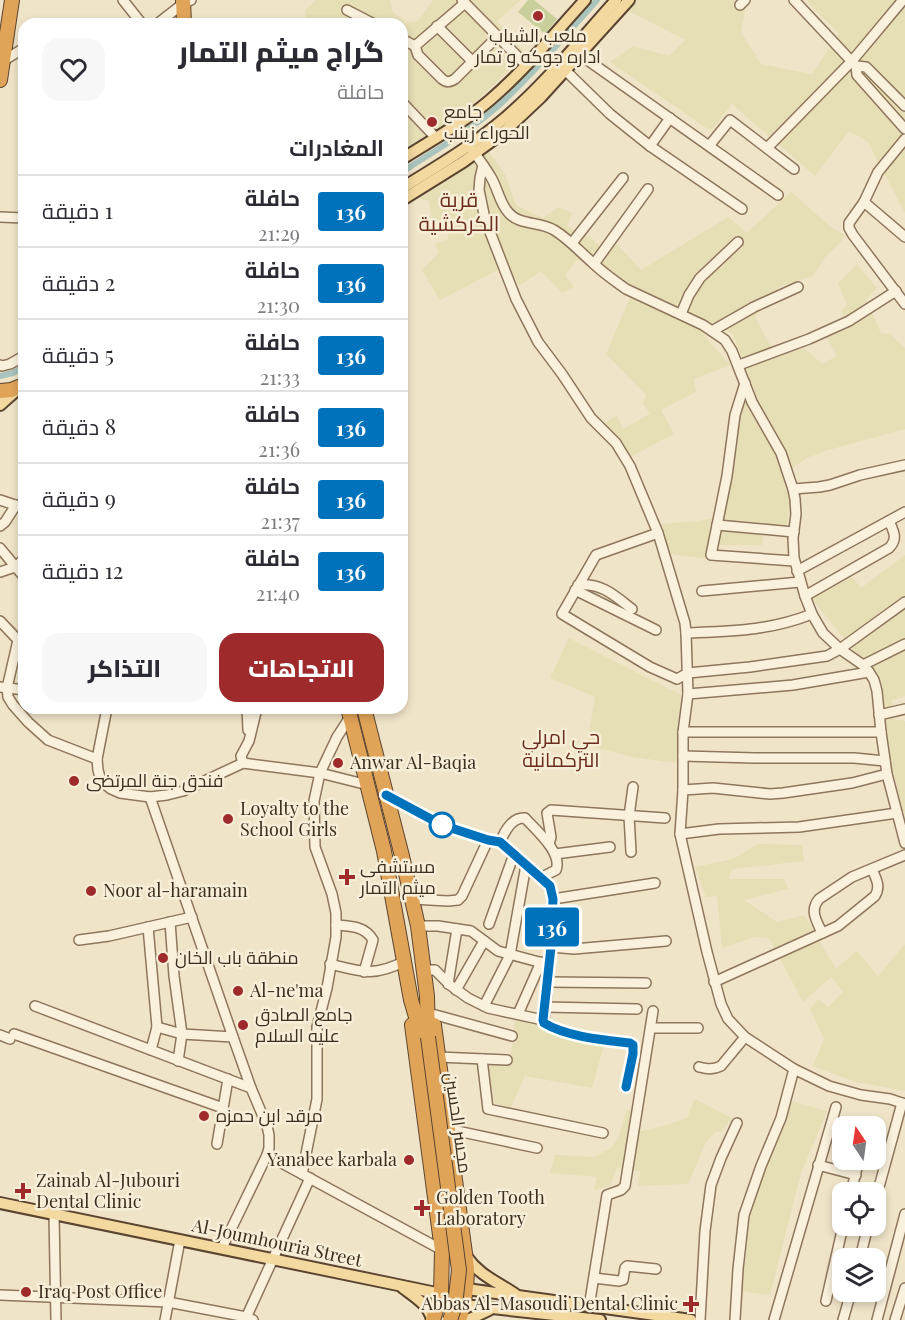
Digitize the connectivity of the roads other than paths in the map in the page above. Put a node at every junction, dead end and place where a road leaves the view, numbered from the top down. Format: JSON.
{"nodes":[{"id":1,"x":12,"y":0,"type":"edge"},
{"id":2,"x":123,"y":0,"type":"edge"},
{"id":3,"x":585,"y":0,"type":"edge"},
{"id":4,"x":616,"y":0,"type":"edge"},
{"id":5,"x":628,"y":0,"type":"edge"},
{"id":6,"x":794,"y":0,"type":"edge"},
{"id":7,"x":903,"y":0,"type":"edge"},
{"id":8,"x":186,"y":1,"type":"edge"},
{"id":9,"x":463,"y":1,"type":"edge"},
{"id":10,"x":347,"y":10,"type":"dead end"},
{"id":11,"x":137,"y":18,"type":"edge"},
{"id":12,"x":165,"y":18,"type":"edge"},
{"id":13,"x":185,"y":18,"type":"edge"},
{"id":14,"x":362,"y":18,"type":"edge"},
{"id":15,"x":437,"y":26,"type":"junction"},
{"id":16,"x":498,"y":36,"type":"junction"},
{"id":17,"x":408,"y":42,"type":"edge"},
{"id":18,"x":415,"y":46,"type":"junction"},
{"id":19,"x":18,"y":52,"type":"edge"},
{"id":20,"x":579,"y":54,"type":"junction"},
{"id":21,"x":3,"y":61,"type":"junction"},
{"id":22,"x":473,"y":62,"type":"junction"},
{"id":23,"x":854,"y":63,"type":"junction"},
{"id":24,"x":526,"y":65,"type":"junction"},
{"id":25,"x":565,"y":70,"type":"junction"},
{"id":26,"x":0,"y":80,"type":"edge"},
{"id":27,"x":905,"y":105,"type":"edge"},
{"id":28,"x":408,"y":108,"type":"edge"},
{"id":29,"x":670,"y":118,"type":"junction"},
{"id":30,"x":905,"y":129,"type":"edge"},
{"id":31,"x":436,"y":138,"type":"junction"},
{"id":32,"x":905,"y":139,"type":"edge"},
{"id":33,"x":650,"y":146,"type":"junction"},
{"id":34,"x":709,"y":146,"type":"junction"},
{"id":35,"x":766,"y":148,"type":"junction"},
{"id":36,"x":472,"y":150,"type":"junction"},
{"id":37,"x":408,"y":155,"type":"edge"},
{"id":38,"x":483,"y":165,"type":"junction"},
{"id":39,"x":794,"y":169,"type":"dead end"},
{"id":40,"x":623,"y":178,"type":"dead end"},
{"id":41,"x":408,"y":185,"type":"edge"},
{"id":42,"x":648,"y":189,"type":"dead end"},
{"id":43,"x":778,"y":195,"type":"dead end"},
{"id":44,"x":408,"y":196,"type":"edge"},
{"id":45,"x":864,"y":202,"type":"junction"},
{"id":46,"x":742,"y":208,"type":"dead end"},
{"id":47,"x":0,"y":217,"type":"edge"},
{"id":48,"x":18,"y":218,"type":"edge"},
{"id":49,"x":905,"y":237,"type":"edge"},
{"id":50,"x":738,"y":242,"type":"dead end"},
{"id":51,"x":572,"y":243,"type":"junction"},
{"id":52,"x":594,"y":264,"type":"junction"},
{"id":53,"x":798,"y":287,"type":"dead end"},
{"id":54,"x":896,"y":291,"type":"junction"},
{"id":55,"x":905,"y":304,"type":"edge"},
{"id":56,"x":681,"y":314,"type":"junction"},
{"id":57,"x":712,"y":330,"type":"junction"},
{"id":58,"x":18,"y":360,"type":"edge"},
{"id":59,"x":0,"y":365,"type":"edge"},
{"id":60,"x":739,"y":365,"type":"junction"},
{"id":61,"x":745,"y":382,"type":"junction"},
{"id":62,"x":18,"y":387,"type":"edge"},
{"id":63,"x":18,"y":389,"type":"edge"},
{"id":64,"x":0,"y":391,"type":"edge"},
{"id":65,"x":0,"y":405,"type":"edge"},
{"id":66,"x":905,"y":465,"type":"edge"},
{"id":67,"x":793,"y":489,"type":"junction"},
{"id":68,"x":0,"y":500,"type":"edge"},
{"id":69,"x":18,"y":506,"type":"edge"},
{"id":70,"x":18,"y":509,"type":"edge"},
{"id":71,"x":905,"y":512,"type":"edge"},
{"id":72,"x":889,"y":521,"type":"junction"},
{"id":73,"x":717,"y":525,"type":"junction"},
{"id":74,"x":0,"y":526,"type":"edge"},
{"id":75,"x":794,"y":532,"type":"junction"},
{"id":76,"x":658,"y":533,"type":"junction"},
{"id":77,"x":0,"y":548,"type":"edge"},
{"id":78,"x":18,"y":564,"type":"edge"},
{"id":79,"x":796,"y":566,"type":"junction"},
{"id":80,"x":15,"y":567,"type":"junction"},
{"id":81,"x":18,"y":570,"type":"edge"},
{"id":82,"x":0,"y":572,"type":"edge"},
{"id":83,"x":800,"y":582,"type":"junction"},
{"id":84,"x":576,"y":588,"type":"junction"},
{"id":85,"x":702,"y":591,"type":"dead end"},
{"id":86,"x":805,"y":596,"type":"junction"},
{"id":87,"x":905,"y":602,"type":"edge"},
{"id":88,"x":632,"y":609,"type":"dead end"},
{"id":89,"x":812,"y":614,"type":"junction"},
{"id":90,"x":0,"y":621,"type":"edge"},
{"id":91,"x":656,"y":630,"type":"dead end"},
{"id":92,"x":686,"y":633,"type":"junction"},
{"id":93,"x":905,"y":644,"type":"edge"},
{"id":94,"x":840,"y":649,"type":"junction"},
{"id":95,"x":866,"y":669,"type":"junction"},
{"id":96,"x":688,"y":673,"type":"junction"},
{"id":97,"x":4,"y":687,"type":"edge"},
{"id":98,"x":688,"y":694,"type":"junction"},
{"id":99,"x":905,"y":709,"type":"edge"},
{"id":100,"x":18,"y":711,"type":"edge"},
{"id":101,"x":21,"y":714,"type":"edge"},
{"id":102,"x":106,"y":714,"type":"edge"},
{"id":103,"x":247,"y":714,"type":"edge"},
{"id":104,"x":256,"y":714,"type":"edge"},
{"id":105,"x":348,"y":714,"type":"edge"},
{"id":106,"x":349,"y":714,"type":"edge"},
{"id":107,"x":366,"y":714,"type":"edge"},
{"id":108,"x":879,"y":715,"type":"junction"},
{"id":109,"x":683,"y":732,"type":"junction"},
{"id":110,"x":880,"y":732,"type":"junction"},
{"id":111,"x":249,"y":741,"type":"junction"},
{"id":112,"x":683,"y":756,"type":"junction"},
{"id":113,"x":97,"y":759,"type":"junction"},
{"id":114,"x":885,"y":761,"type":"junction"},
{"id":115,"x":243,"y":763,"type":"junction"},
{"id":116,"x":320,"y":772,"type":"junction"},
{"id":117,"x":887,"y":774,"type":"junction"},
{"id":118,"x":368,"y":785,"type":"junction"},
{"id":119,"x":633,"y":787,"type":"dead end"},
{"id":120,"x":683,"y":790,"type":"junction"},
{"id":121,"x":386,"y":795,"type":"junction"},
{"id":122,"x":150,"y":797,"type":"junction"},
{"id":123,"x":629,"y":816,"type":"junction"},
{"id":124,"x":900,"y":816,"type":"edge"},
{"id":125,"x":665,"y":818,"type":"dead end"},
{"id":126,"x":394,"y":827,"type":"junction"},
{"id":127,"x":379,"y":829,"type":"junction"},
{"id":128,"x":903,"y":831,"type":"edge"},
{"id":129,"x":680,"y":834,"type":"junction"},
{"id":130,"x":488,"y":840,"type":"junction"},
{"id":131,"x":500,"y":842,"type":"junction"},
{"id":132,"x":905,"y":843,"type":"edge"},
{"id":133,"x":549,"y":844,"type":"junction"},
{"id":134,"x":399,"y":847,"type":"junction"},
{"id":135,"x":610,"y":847,"type":"dead end"},
{"id":136,"x":384,"y":851,"type":"junction"},
{"id":137,"x":632,"y":852,"type":"dead end"},
{"id":138,"x":513,"y":854,"type":"junction"},
{"id":139,"x":555,"y":854,"type":"junction"},
{"id":140,"x":905,"y":855,"type":"edge"},
{"id":141,"x":526,"y":865,"type":"junction"},
{"id":142,"x":872,"y":869,"type":"junction"},
{"id":143,"x":540,"y":878,"type":"junction"},
{"id":144,"x":655,"y":883,"type":"dead end"},
{"id":145,"x":412,"y":899,"type":"junction"},
{"id":146,"x":553,"y":899,"type":"junction"},
{"id":147,"x":192,"y":917,"type":"junction"},
{"id":148,"x":170,"y":922,"type":"junction"},
{"id":149,"x":489,"y":924,"type":"dead end"},
{"id":150,"x":336,"y":925,"type":"junction"},
{"id":151,"x":418,"y":926,"type":"junction"},
{"id":152,"x":148,"y":927,"type":"junction"},
{"id":153,"x":457,"y":929,"type":"junction"},
{"id":154,"x":822,"y":933,"type":"junction"},
{"id":155,"x":79,"y":940,"type":"dead end"},
{"id":156,"x":484,"y":941,"type":"junction"},
{"id":157,"x":666,"y":941,"type":"dead end"},
{"id":158,"x":551,"y":947,"type":"junction"},
{"id":159,"x":510,"y":954,"type":"junction"},
{"id":160,"x":405,"y":961,"type":"junction"},
{"id":161,"x":546,"y":963,"type":"junction"},
{"id":162,"x":330,"y":964,"type":"junction"},
{"id":163,"x":424,"y":970,"type":"junction"},
{"id":164,"x":364,"y":972,"type":"junction"},
{"id":165,"x":547,"y":982,"type":"junction"},
{"id":166,"x":714,"y":982,"type":"junction"},
{"id":167,"x":646,"y":984,"type":"dead end"},
{"id":168,"x":452,"y":987,"type":"junction"},
{"id":169,"x":427,"y":996,"type":"junction"},
{"id":170,"x":411,"y":1000,"type":"junction"},
{"id":171,"x":35,"y":1006,"type":"dead end"},
{"id":172,"x":484,"y":1006,"type":"junction"},
{"id":173,"x":545,"y":1007,"type":"junction"},
{"id":174,"x":637,"y":1009,"type":"dead end"},
{"id":175,"x":653,"y":1011,"type":"dead end"},
{"id":176,"x":432,"y":1014,"type":"junction"},
{"id":177,"x":518,"y":1014,"type":"junction"},
{"id":178,"x":543,"y":1020,"type":"junction"},
{"id":179,"x":157,"y":1027,"type":"junction"},
{"id":180,"x":651,"y":1028,"type":"junction"},
{"id":181,"x":698,"y":1028,"type":"dead end"},
{"id":182,"x":182,"y":1034,"type":"junction"},
{"id":183,"x":0,"y":1035,"type":"edge"},
{"id":184,"x":512,"y":1036,"type":"dead end"},
{"id":185,"x":233,"y":1037,"type":"junction"},
{"id":186,"x":424,"y":1037,"type":"junction"},
{"id":187,"x":745,"y":1037,"type":"junction"},
{"id":188,"x":151,"y":1050,"type":"junction"},
{"id":189,"x":438,"y":1057,"type":"junction"},
{"id":190,"x":482,"y":1059,"type":"junction"},
{"id":191,"x":507,"y":1060,"type":"dead end"},
{"id":192,"x":178,"y":1061,"type":"junction"},
{"id":193,"x":699,"y":1067,"type":"dead end"},
{"id":194,"x":794,"y":1070,"type":"junction"},
{"id":195,"x":228,"y":1079,"type":"junction"},
{"id":196,"x":626,"y":1087,"type":"dead end"},
{"id":197,"x":251,"y":1088,"type":"junction"},
{"id":198,"x":903,"y":1103,"type":"edge"},
{"id":199,"x":836,"y":1107,"type":"dead end"},
{"id":200,"x":223,"y":1108,"type":"junction"},
{"id":201,"x":737,"y":1123,"type":"dead end"},
{"id":202,"x":448,"y":1129,"type":"junction"},
{"id":203,"x":603,"y":1132,"type":"dead end"},
{"id":204,"x":217,"y":1143,"type":"dead end"},
{"id":205,"x":537,"y":1148,"type":"dead end"},
{"id":206,"x":267,"y":1155,"type":"junction"},
{"id":207,"x":818,"y":1165,"type":"junction"},
{"id":208,"x":857,"y":1170,"type":"edge"},
{"id":209,"x":856,"y":1174,"type":"junction"},
{"id":210,"x":306,"y":1176,"type":"junction"},
{"id":211,"x":854,"y":1182,"type":"edge"},
{"id":212,"x":881,"y":1182,"type":"edge"},
{"id":213,"x":0,"y":1203,"type":"edge"},
{"id":214,"x":905,"y":1214,"type":"edge"},
{"id":215,"x":54,"y":1215,"type":"junction"},
{"id":216,"x":841,"y":1236,"type":"edge"},
{"id":217,"x":180,"y":1240,"type":"junction"},
{"id":218,"x":222,"y":1248,"type":"junction"},
{"id":219,"x":442,"y":1250,"type":"junction"},
{"id":220,"x":465,"y":1255,"type":"junction"},
{"id":221,"x":272,"y":1259,"type":"junction"},
{"id":222,"x":656,"y":1269,"type":"dead end"},
{"id":223,"x":594,"y":1278,"type":"junction"},
{"id":224,"x":398,"y":1285,"type":"junction"},
{"id":225,"x":905,"y":1288,"type":"edge"},
{"id":226,"x":466,"y":1289,"type":"junction"},
{"id":227,"x":0,"y":1294,"type":"edge"},
{"id":228,"x":441,"y":1294,"type":"junction"},
{"id":229,"x":517,"y":1296,"type":"junction"},
{"id":230,"x":55,"y":1297,"type":"junction"},
{"id":231,"x":826,"y":1301,"type":"dead end"},
{"id":232,"x":168,"y":1302,"type":"junction"},
{"id":233,"x":848,"y":1302,"type":"edge"},
{"id":234,"x":464,"y":1305,"type":"junction"},
{"id":235,"x":590,"y":1307,"type":"junction"},
{"id":236,"x":496,"y":1308,"type":"junction"},
{"id":237,"x":248,"y":1319,"type":"edge"},
{"id":238,"x":56,"y":1320,"type":"edge"},
{"id":239,"x":165,"y":1320,"type":"edge"},
{"id":240,"x":432,"y":1320,"type":"edge"},
{"id":241,"x":444,"y":1320,"type":"edge"},
{"id":242,"x":450,"y":1320,"type":"edge"},
{"id":243,"x":459,"y":1320,"type":"edge"},
{"id":244,"x":468,"y":1320,"type":"edge"},
{"id":245,"x":600,"y":1320,"type":"edge"},
{"id":246,"x":692,"y":1320,"type":"edge"},
{"id":247,"x":700,"y":1320,"type":"edge"},
{"id":248,"x":735,"y":1320,"type":"edge"},
{"id":249,"x":774,"y":1320,"type":"edge"},
{"id":250,"x":843,"y":1320,"type":"edge"},
{"id":251,"x":877,"y":1320,"type":"edge"},
{"id":252,"x":895,"y":1320,"type":"edge"}],
"edges":[{"from":1,"to":21,"type":"highway"},
{"from":2,"to":11,"type":"street"},
{"from":3,"to":24,"type":"main road"},
{"from":4,"to":36,"type":"main road"},
{"from":5,"to":20,"type":"main road"},
{"from":6,"to":23,"type":"street"},
{"from":7,"to":23,"type":"street"},
{"from":8,"to":12,"type":"street"},
{"from":8,"to":13,"type":"highway"},
{"from":9,"to":15,"type":"street"},
{"from":9,"to":16,"type":"street"},
{"from":10,"to":14,"type":"street"},
{"from":15,"to":18,"type":"street"},
{"from":15,"to":22,"type":"street"},
{"from":16,"to":22,"type":"street"},
{"from":16,"to":24,"type":"street"},
{"from":17,"to":18,"type":"street"},
{"from":18,"to":22,"type":"street"},
{"from":19,"to":21,"type":"street"},
{"from":20,"to":25,"type":"main road"},
{"from":20,"to":29,"type":"street"},
{"from":21,"to":26,"type":"highway"},
{"from":23,"to":27,"type":"street"},
{"from":23,"to":30,"type":"street"},
{"from":23,"to":35,"type":"street"},
{"from":24,"to":31,"type":"main road"},
{"from":25,"to":33,"type":"street"},
{"from":25,"to":36,"type":"main road"},
{"from":28,"to":31,"type":"street"},
{"from":29,"to":33,"type":"street"},
{"from":29,"to":34,"type":"street"},
{"from":31,"to":37,"type":"main road"},
{"from":32,"to":45,"type":"street"},
{"from":33,"to":46,"type":"street"},
{"from":34,"to":35,"type":"street"},
{"from":34,"to":43,"type":"street"},
{"from":35,"to":39,"type":"street"},
{"from":36,"to":38,"type":"street"},
{"from":36,"to":41,"type":"main road"},
{"from":36,"to":44,"type":"main road"},
{"from":38,"to":51,"type":"street"},
{"from":38,"to":76,"type":"street"},
{"from":40,"to":51,"type":"street"},
{"from":42,"to":52,"type":"street"},
{"from":45,"to":49,"type":"street"},
{"from":45,"to":54,"type":"street"},
{"from":47,"to":48,"type":"street"},
{"from":50,"to":56,"type":"street"},
{"from":51,"to":52,"type":"street"},
{"from":52,"to":56,"type":"street"},
{"from":53,"to":57,"type":"street"},
{"from":54,"to":55,"type":"street"},
{"from":54,"to":60,"type":"street"},
{"from":56,"to":57,"type":"street"},
{"from":57,"to":60,"type":"street"},
{"from":58,"to":59,"type":"street"},
{"from":60,"to":61,"type":"street"},
{"from":61,"to":67,"type":"street"},
{"from":61,"to":73,"type":"street"},
{"from":62,"to":64,"type":"highway"},
{"from":63,"to":65,"type":"main road"},
{"from":66,"to":67,"type":"street"},
{"from":67,"to":75,"type":"street"},
{"from":68,"to":69,"type":"street"},
{"from":70,"to":74,"type":"street"},
{"from":71,"to":72,"type":"street"},
{"from":72,"to":79,"type":"street"},
{"from":72,"to":86,"type":"street"},
{"from":73,"to":75,"type":"street"},
{"from":73,"to":79,"type":"street"},
{"from":75,"to":79,"type":"street"},
{"from":76,"to":84,"type":"street"},
{"from":76,"to":92,"type":"street"},
{"from":77,"to":80,"type":"street"},
{"from":78,"to":80,"type":"street"},
{"from":79,"to":83,"type":"street"},
{"from":80,"to":81,"type":"street"},
{"from":80,"to":82,"type":"street"},
{"from":83,"to":85,"type":"street"},
{"from":83,"to":86,"type":"street"},
{"from":84,"to":88,"type":"street"},
{"from":84,"to":91,"type":"street"},
{"from":84,"to":96,"type":"street"},
{"from":86,"to":89,"type":"street"},
{"from":87,"to":94,"type":"street"},
{"from":89,"to":92,"type":"street"},
{"from":89,"to":94,"type":"street"},
{"from":90,"to":97,"type":"street"},
{"from":92,"to":96,"type":"street"},
{"from":93,"to":95,"type":"street"},
{"from":94,"to":95,"type":"street"},
{"from":94,"to":96,"type":"street"},
{"from":95,"to":98,"type":"street"},
{"from":95,"to":108,"type":"street"},
{"from":96,"to":98,"type":"street"},
{"from":97,"to":100,"type":"street"},
{"from":98,"to":109,"type":"street"},
{"from":99,"to":108,"type":"street"},
{"from":101,"to":113,"type":"street"},
{"from":102,"to":113,"type":"street"},
{"from":103,"to":111,"type":"street"},
{"from":104,"to":111,"type":"street"},
{"from":105,"to":116,"type":"street"},
{"from":106,"to":118,"type":"highway"},
{"from":107,"to":121,"type":"highway"},
{"from":108,"to":110,"type":"street"},
{"from":109,"to":110,"type":"street"},
{"from":109,"to":112,"type":"street"},
{"from":110,"to":114,"type":"street"},
{"from":111,"to":115,"type":"street"},
{"from":112,"to":114,"type":"street"},
{"from":112,"to":120,"type":"street"},
{"from":113,"to":122,"type":"street"},
{"from":114,"to":117,"type":"street"},
{"from":115,"to":116,"type":"street"},
{"from":115,"to":122,"type":"street"},
{"from":116,"to":118,"type":"street"},
{"from":116,"to":150,"type":"street"},
{"from":117,"to":120,"type":"street"},
{"from":117,"to":124,"type":"street"},
{"from":118,"to":127,"type":"highway"},
{"from":119,"to":123,"type":"street"},
{"from":120,"to":129,"type":"street"},
{"from":121,"to":126,"type":"highway"},
{"from":121,"to":130,"type":"street"},
{"from":122,"to":147,"type":"street"},
{"from":123,"to":125,"type":"street"},
{"from":123,"to":133,"type":"street"},
{"from":123,"to":137,"type":"street"},
{"from":124,"to":128,"type":"street"},
{"from":124,"to":129,"type":"street"},
{"from":126,"to":127,"type":"highway"},
{"from":126,"to":134,"type":"highway"},
{"from":127,"to":136,"type":"highway"},
{"from":128,"to":132,"type":"street"},
{"from":129,"to":166,"type":"street"},
{"from":130,"to":131,"type":"street"},
{"from":130,"to":145,"type":"street"},
{"from":131,"to":133,"type":"street"},
{"from":131,"to":138,"type":"street"},
{"from":133,"to":139,"type":"street"},
{"from":134,"to":136,"type":"highway"},
{"from":134,"to":145,"type":"highway"},
{"from":135,"to":139,"type":"street"},
{"from":136,"to":160,"type":"highway"},
{"from":138,"to":141,"type":"street"},
{"from":138,"to":149,"type":"street"},
{"from":139,"to":143,"type":"street"},
{"from":140,"to":142,"type":"street"},
{"from":141,"to":143,"type":"street"},
{"from":141,"to":159,"type":"street"},
{"from":142,"to":154,"type":"street"},
{"from":142,"to":154,"type":"street"},
{"from":143,"to":146,"type":"street"},
{"from":144,"to":146,"type":"street"},
{"from":145,"to":151,"type":"highway"},
{"from":146,"to":158,"type":"street"},
{"from":147,"to":148,"type":"street"},
{"from":147,"to":185,"type":"street"},
{"from":148,"to":152,"type":"street"},
{"from":148,"to":182,"type":"street"},
{"from":150,"to":162,"type":"street"},
{"from":150,"to":164,"type":"street"},
{"from":151,"to":153,"type":"street"},
{"from":151,"to":163,"type":"highway"},
{"from":152,"to":155,"type":"street"},
{"from":152,"to":179,"type":"street"},
{"from":153,"to":156,"type":"street"},
{"from":153,"to":168,"type":"street"},
{"from":154,"to":166,"type":"street"},
{"from":156,"to":159,"type":"street"},
{"from":156,"to":168,"type":"street"},
{"from":157,"to":158,"type":"street"},
{"from":158,"to":161,"type":"street"},
{"from":159,"to":161,"type":"street"},
{"from":159,"to":172,"type":"street"},
{"from":160,"to":164,"type":"street"},
{"from":160,"to":170,"type":"highway"},
{"from":161,"to":165,"type":"street"},
{"from":161,"to":177,"type":"street"},
{"from":162,"to":164,"type":"street"},
{"from":162,"to":210,"type":"street"},
{"from":163,"to":168,"type":"street"},
{"from":163,"to":169,"type":"highway"},
{"from":165,"to":167,"type":"street"},
{"from":165,"to":173,"type":"street"},
{"from":166,"to":187,"type":"street"},
{"from":168,"to":172,"type":"street"},
{"from":169,"to":176,"type":"highway"},
{"from":169,"to":186,"type":"highway"},
{"from":170,"to":186,"type":"highway"},
{"from":170,"to":219,"type":"highway"},
{"from":171,"to":188,"type":"street"},
{"from":172,"to":177,"type":"street"},
{"from":173,"to":174,"type":"street"},
{"from":173,"to":178,"type":"street"},
{"from":175,"to":180,"type":"street"},
{"from":176,"to":184,"type":"street"},
{"from":176,"to":189,"type":"highway"},
{"from":177,"to":178,"type":"street"},
{"from":178,"to":196,"type":"street"},
{"from":179,"to":182,"type":"street"},
{"from":179,"to":188,"type":"street"},
{"from":180,"to":181,"type":"street"},
{"from":180,"to":223,"type":"street"},
{"from":182,"to":185,"type":"street"},
{"from":182,"to":192,"type":"street"},
{"from":183,"to":200,"type":"street"},
{"from":185,"to":197,"type":"street"},
{"from":186,"to":241,"type":"highway","name":"مجسر الحسين"},
{"from":186,"to":242,"type":"highway","name":"مجسر الحسين","bridge":true},
{"from":187,"to":193,"type":"street"},
{"from":187,"to":194,"type":"street"},
{"from":188,"to":192,"type":"street"},
{"from":189,"to":190,"type":"street"},
{"from":189,"to":202,"type":"highway"},
{"from":190,"to":191,"type":"street"},
{"from":190,"to":203,"type":"street"},
{"from":192,"to":195,"type":"street"},
{"from":194,"to":198,"type":"street"},
{"from":194,"to":248,"type":"street"},
{"from":195,"to":197,"type":"street"},
{"from":195,"to":200,"type":"street"},
{"from":197,"to":206,"type":"street"},
{"from":198,"to":212,"type":"street"},
{"from":199,"to":207,"type":"street"},
{"from":200,"to":204,"type":"street"},
{"from":201,"to":247,"type":"street"},
{"from":202,"to":205,"type":"street"},
{"from":202,"to":220,"type":"highway"},
{"from":206,"to":210,"type":"street"},
{"from":206,"to":218,"type":"street"},
{"from":207,"to":209,"type":"street"},
{"from":207,"to":249,"type":"street"},
{"from":208,"to":209,"type":"street"},
{"from":209,"to":211,"type":"street"},
{"from":210,"to":219,"type":"street"},
{"from":210,"to":221,"type":"street"},
{"from":213,"to":215,"type":"main road","name":"Al-Joumhouria Street"},
{"from":214,"to":251,"type":"street"},
{"from":215,"to":217,"type":"main road","name":"Al-Joumhouria Street"},
{"from":215,"to":230,"type":"street"},
{"from":216,"to":231,"type":"street"},
{"from":217,"to":218,"type":"main road","name":"Al-Joumhouria Street"},
{"from":217,"to":232,"type":"street"},
{"from":218,"to":221,"type":"main road","name":"Al-Joumhouria Street"},
{"from":219,"to":228,"type":"highway"},
{"from":220,"to":226,"type":"highway"},
{"from":220,"to":229,"type":"main road"},
{"from":221,"to":224,"type":"main road","name":"Al-Joumhouria Street"},
{"from":221,"to":237,"type":"street"},
{"from":222,"to":223,"type":"street"},
{"from":223,"to":235,"type":"street"},
{"from":224,"to":228,"type":"main road","name":"Al-Joumhouria Street"},
{"from":224,"to":240,"type":"main road"},
{"from":225,"to":252,"type":"street"},
{"from":226,"to":228,"type":"main road"},
{"from":226,"to":229,"type":"main road"},
{"from":226,"to":234,"type":"highway"},
{"from":227,"to":230,"type":"street"},
{"from":228,"to":234,"type":"main road"},
{"from":228,"to":240,"type":"highway"},
{"from":229,"to":235,"type":"main road"},
{"from":230,"to":232,"type":"street"},
{"from":230,"to":238,"type":"street"},
{"from":232,"to":237,"type":"street"},
{"from":232,"to":239,"type":"street"},
{"from":233,"to":250,"type":"street"},
{"from":234,"to":236,"type":"main road"},
{"from":234,"to":243,"type":"highway"},
{"from":235,"to":246,"type":"main road"},
{"from":236,"to":244,"type":"main road"},
{"from":236,"to":245,"type":"main road"}]}
